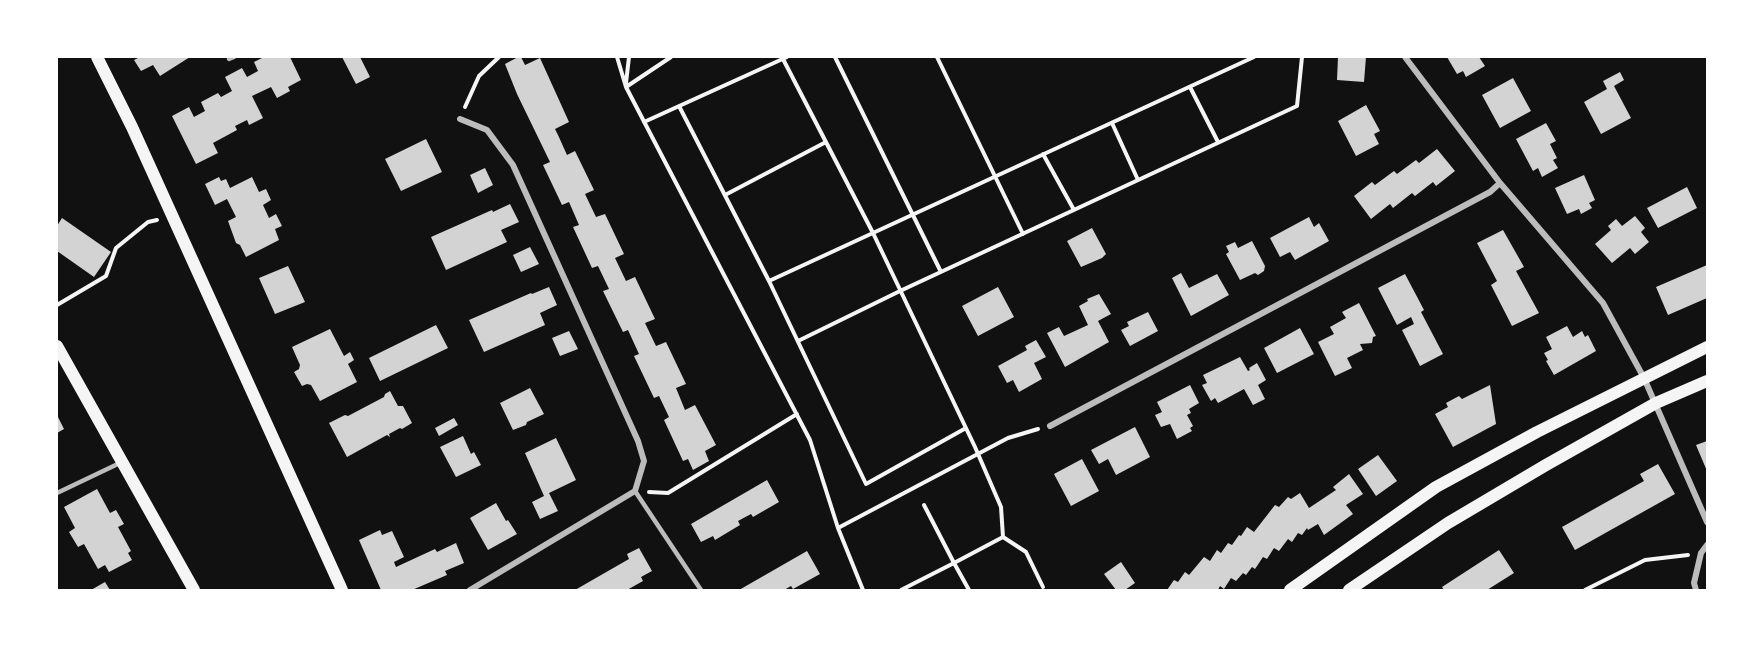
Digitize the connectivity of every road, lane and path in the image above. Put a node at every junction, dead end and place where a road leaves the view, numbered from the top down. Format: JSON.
{"nodes":[{"id":1,"x":97,"y":57,"type":"edge"},
{"id":2,"x":499,"y":57,"type":"edge"},
{"id":3,"x":617,"y":57,"type":"edge"},
{"id":4,"x":629,"y":57,"type":"edge"},
{"id":5,"x":671,"y":57,"type":"edge"},
{"id":6,"x":836,"y":57,"type":"edge"},
{"id":7,"x":937,"y":57,"type":"edge"},
{"id":8,"x":1254,"y":57,"type":"edge"},
{"id":9,"x":1302,"y":57,"type":"edge"},
{"id":10,"x":1404,"y":57,"type":"edge"},
{"id":11,"x":785,"y":58,"type":"edge"},
{"id":12,"x":1190,"y":86,"type":"junction"},
{"id":13,"x":626,"y":87,"type":"junction"},
{"id":14,"x":679,"y":106,"type":"junction"},
{"id":15,"x":460,"y":119,"type":"joint"},
{"id":16,"x":644,"y":122,"type":"junction"},
{"id":17,"x":1112,"y":123,"type":"junction"},
{"id":18,"x":826,"y":142,"type":"junction"},
{"id":19,"x":1218,"y":142,"type":"junction"},
{"id":20,"x":1043,"y":154,"type":"junction"},
{"id":21,"x":995,"y":177,"type":"junction"},
{"id":22,"x":1138,"y":180,"type":"junction"},
{"id":23,"x":1500,"y":183,"type":"junction"},
{"id":24,"x":724,"y":195,"type":"junction"},
{"id":25,"x":1074,"y":210,"type":"junction"},
{"id":26,"x":913,"y":214,"type":"junction"},
{"id":27,"x":172,"y":218,"type":"junction"},
{"id":28,"x":873,"y":233,"type":"junction"},
{"id":29,"x":1023,"y":234,"type":"junction"},
{"id":30,"x":941,"y":272,"type":"junction"},
{"id":31,"x":769,"y":281,"type":"junction"},
{"id":32,"x":900,"y":291,"type":"junction"},
{"id":33,"x":57,"y":304,"type":"edge"},
{"id":34,"x":798,"y":341,"type":"junction"},
{"id":35,"x":57,"y":346,"type":"edge"},
{"id":36,"x":1707,"y":348,"type":"edge"},
{"id":37,"x":1644,"y":378,"type":"junction"},
{"id":38,"x":1707,"y":381,"type":"edge"},
{"id":39,"x":1656,"y":403,"type":"junction"},
{"id":40,"x":797,"y":414,"type":"junction"},
{"id":41,"x":1050,"y":426,"type":"joint"},
{"id":42,"x":966,"y":429,"type":"junction"},
{"id":43,"x":978,"y":455,"type":"junction"},
{"id":44,"x":122,"y":462,"type":"junction"},
{"id":45,"x":635,"y":490,"type":"junction"},
{"id":46,"x":57,"y":493,"type":"edge"},
{"id":47,"x":924,"y":505,"type":"dead end"},
{"id":48,"x":1707,"y":522,"type":"edge"},
{"id":49,"x":838,"y":528,"type":"junction"},
{"id":50,"x":1003,"y":537,"type":"junction"},
{"id":51,"x":1707,"y":545,"type":"edge"},
{"id":52,"x":1701,"y":553,"type":"junction"},
{"id":53,"x":954,"y":563,"type":"junction"},
{"id":54,"x":1043,"y":587,"type":"dead end"},
{"id":55,"x":194,"y":590,"type":"edge"},
{"id":56,"x":342,"y":590,"type":"edge"},
{"id":57,"x":470,"y":590,"type":"edge"},
{"id":58,"x":701,"y":590,"type":"edge"},
{"id":59,"x":863,"y":590,"type":"edge"},
{"id":60,"x":902,"y":590,"type":"edge"},
{"id":61,"x":969,"y":590,"type":"edge"},
{"id":62,"x":1290,"y":590,"type":"edge"},
{"id":63,"x":1350,"y":590,"type":"edge"},
{"id":64,"x":1585,"y":590,"type":"edge"},
{"id":65,"x":1695,"y":590,"type":"edge"}],
"edges":[{"from":1,"to":27,"type":"main road"},
{"from":2,"to":15,"type":"path"},
{"from":3,"to":13,"type":"path"},
{"from":4,"to":13,"type":"path"},
{"from":5,"to":13,"type":"path"},
{"from":6,"to":26,"type":"path"},
{"from":7,"to":21,"type":"path"},
{"from":8,"to":12,"type":"path"},
{"from":9,"to":19,"type":"path"},
{"from":10,"to":23,"type":"street"},
{"from":11,"to":14,"type":"path"},
{"from":11,"to":18,"type":"path"},
{"from":12,"to":17,"type":"path"},
{"from":12,"to":19,"type":"path"},
{"from":13,"to":16,"type":"path"},
{"from":14,"to":16,"type":"path"},
{"from":14,"to":24,"type":"path"},
{"from":15,"to":45,"type":"street"},
{"from":16,"to":40,"type":"path"},
{"from":17,"to":20,"type":"path"},
{"from":17,"to":22,"type":"path"},
{"from":18,"to":24,"type":"path"},
{"from":18,"to":28,"type":"path"},
{"from":19,"to":22,"type":"path"},
{"from":20,"to":21,"type":"path"},
{"from":20,"to":25,"type":"path"},
{"from":21,"to":26,"type":"path"},
{"from":21,"to":29,"type":"path"},
{"from":22,"to":25,"type":"path"},
{"from":23,"to":37,"type":"street"},
{"from":23,"to":41,"type":"street"},
{"from":24,"to":31,"type":"path"},
{"from":25,"to":29,"type":"path"},
{"from":26,"to":28,"type":"path"},
{"from":26,"to":30,"type":"path"},
{"from":27,"to":33,"type":"path"},
{"from":27,"to":56,"type":"main road"},
{"from":28,"to":31,"type":"path"},
{"from":28,"to":32,"type":"path"},
{"from":29,"to":30,"type":"path"},
{"from":30,"to":32,"type":"path"},
{"from":31,"to":34,"type":"path"},
{"from":32,"to":34,"type":"path"},
{"from":32,"to":42,"type":"path"},
{"from":34,"to":42,"type":"path"},
{"from":35,"to":44,"type":"main road"},
{"from":36,"to":37,"type":"main road"},
{"from":37,"to":39,"type":"street"},
{"from":37,"to":62,"type":"main road"},
{"from":38,"to":39,"type":"main road"},
{"from":39,"to":48,"type":"street"},
{"from":39,"to":63,"type":"main road"},
{"from":40,"to":45,"type":"path"},
{"from":40,"to":49,"type":"path"},
{"from":41,"to":43,"type":"path"},
{"from":42,"to":43,"type":"path"},
{"from":43,"to":49,"type":"path"},
{"from":43,"to":50,"type":"path"},
{"from":44,"to":46,"type":"lane"},
{"from":44,"to":55,"type":"main road"},
{"from":45,"to":57,"type":"street"},
{"from":45,"to":58,"type":"lane"},
{"from":47,"to":53,"type":"path"},
{"from":49,"to":59,"type":"path"},
{"from":50,"to":53,"type":"path"},
{"from":50,"to":54,"type":"path"},
{"from":51,"to":52,"type":"street"},
{"from":52,"to":64,"type":"path"},
{"from":52,"to":65,"type":"street"},
{"from":53,"to":60,"type":"path"},
{"from":53,"to":61,"type":"path"}]}
